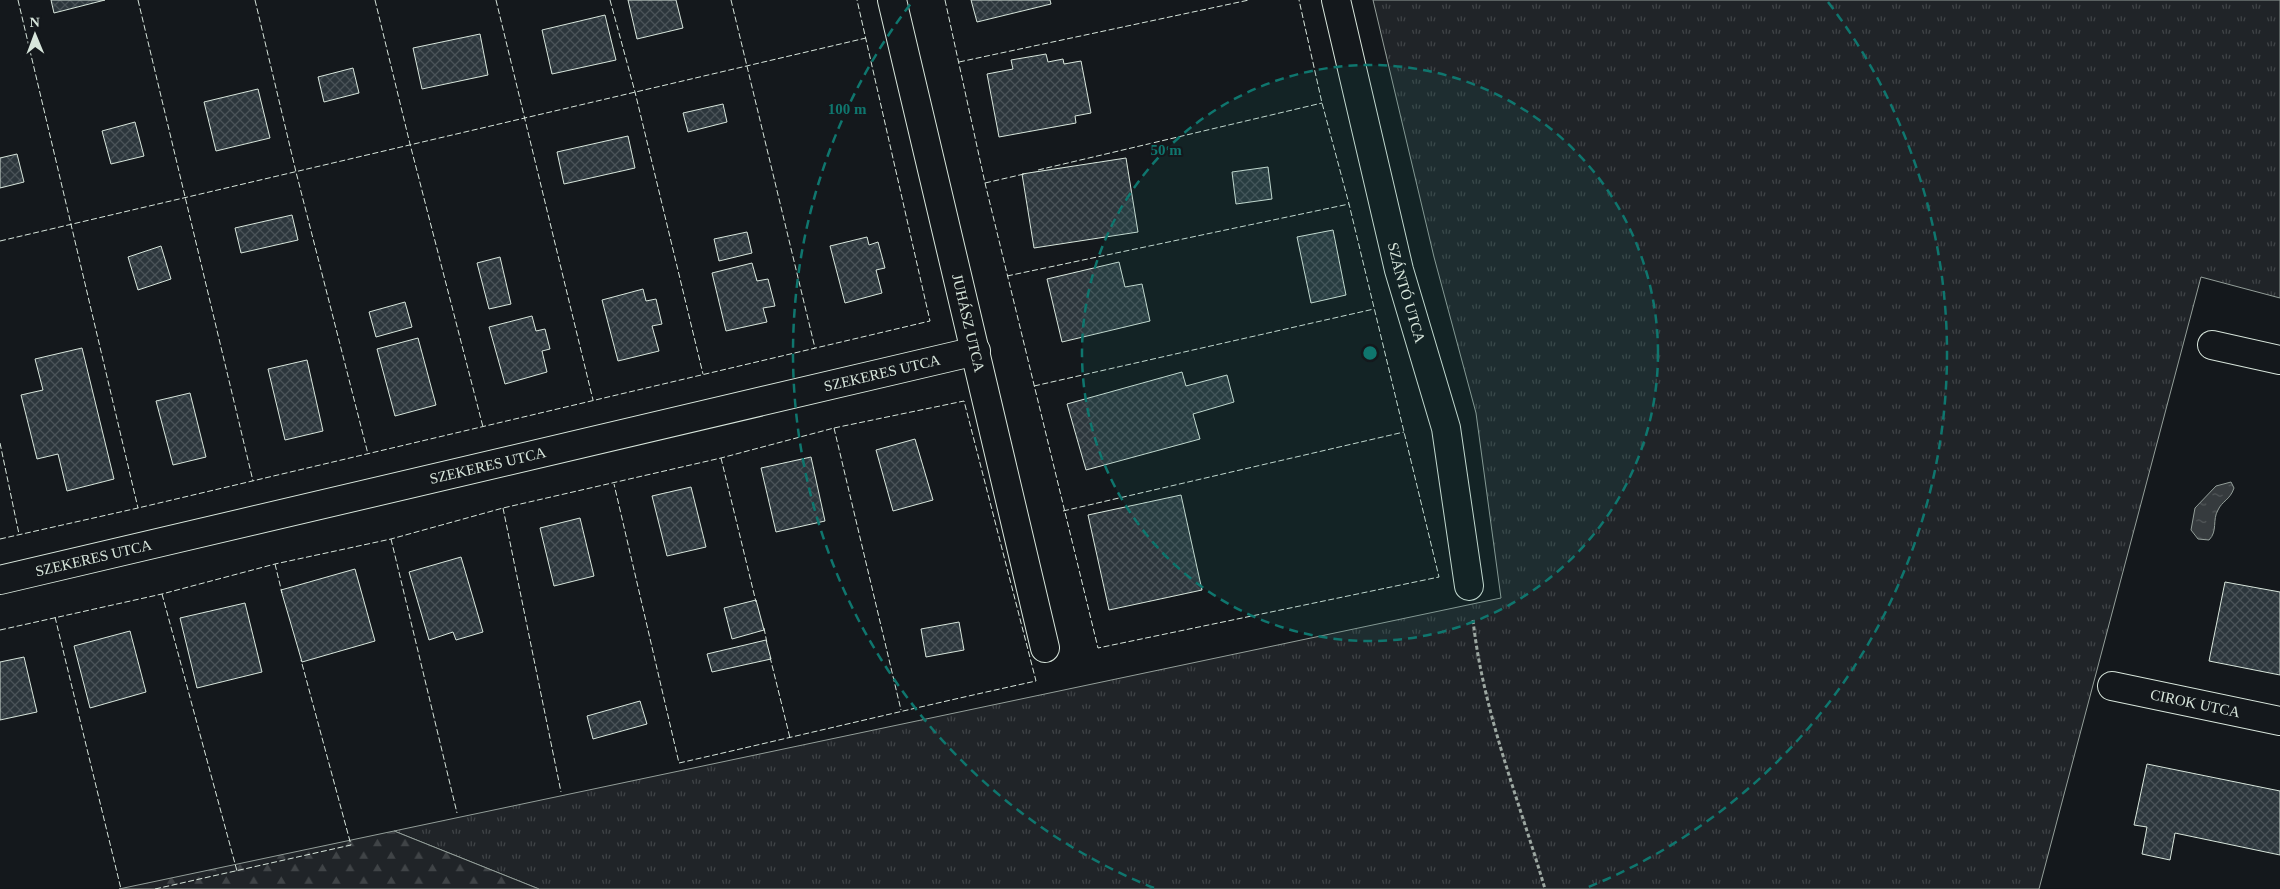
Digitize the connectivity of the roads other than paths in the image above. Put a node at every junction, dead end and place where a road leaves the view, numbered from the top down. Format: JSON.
{"nodes":[{"id":1,"x":892,"y":0,"type":"edge"},
{"id":2,"x":1336,"y":0,"type":"edge"},
{"id":3,"x":2212,"y":345,"type":"dead end"},
{"id":4,"x":976,"y":351,"type":"junction"},
{"id":5,"x":2280,"y":360,"type":"edge"},
{"id":6,"x":0,"y":580,"type":"edge"},
{"id":7,"x":1470,"y":586,"type":"road end"},
{"id":8,"x":1046,"y":648,"type":"dead end"},
{"id":9,"x":2112,"y":686,"type":"dead end"},
{"id":10,"x":2280,"y":722,"type":"edge"}],
"edges":[{"from":1,"to":4,"type":"street","name":"JUHÁSZ UTCA"},
{"from":2,"to":7,"type":"street","name":"SZÁNTÓ UTCA"},
{"from":3,"to":5,"type":"street"},
{"from":4,"to":6,"type":"street","name":"SZEKERES UTCA"},
{"from":4,"to":8,"type":"street","name":"JUHÁSZ UTCA"},
{"from":9,"to":10,"type":"street","name":"CIROK UTCA"}]}
